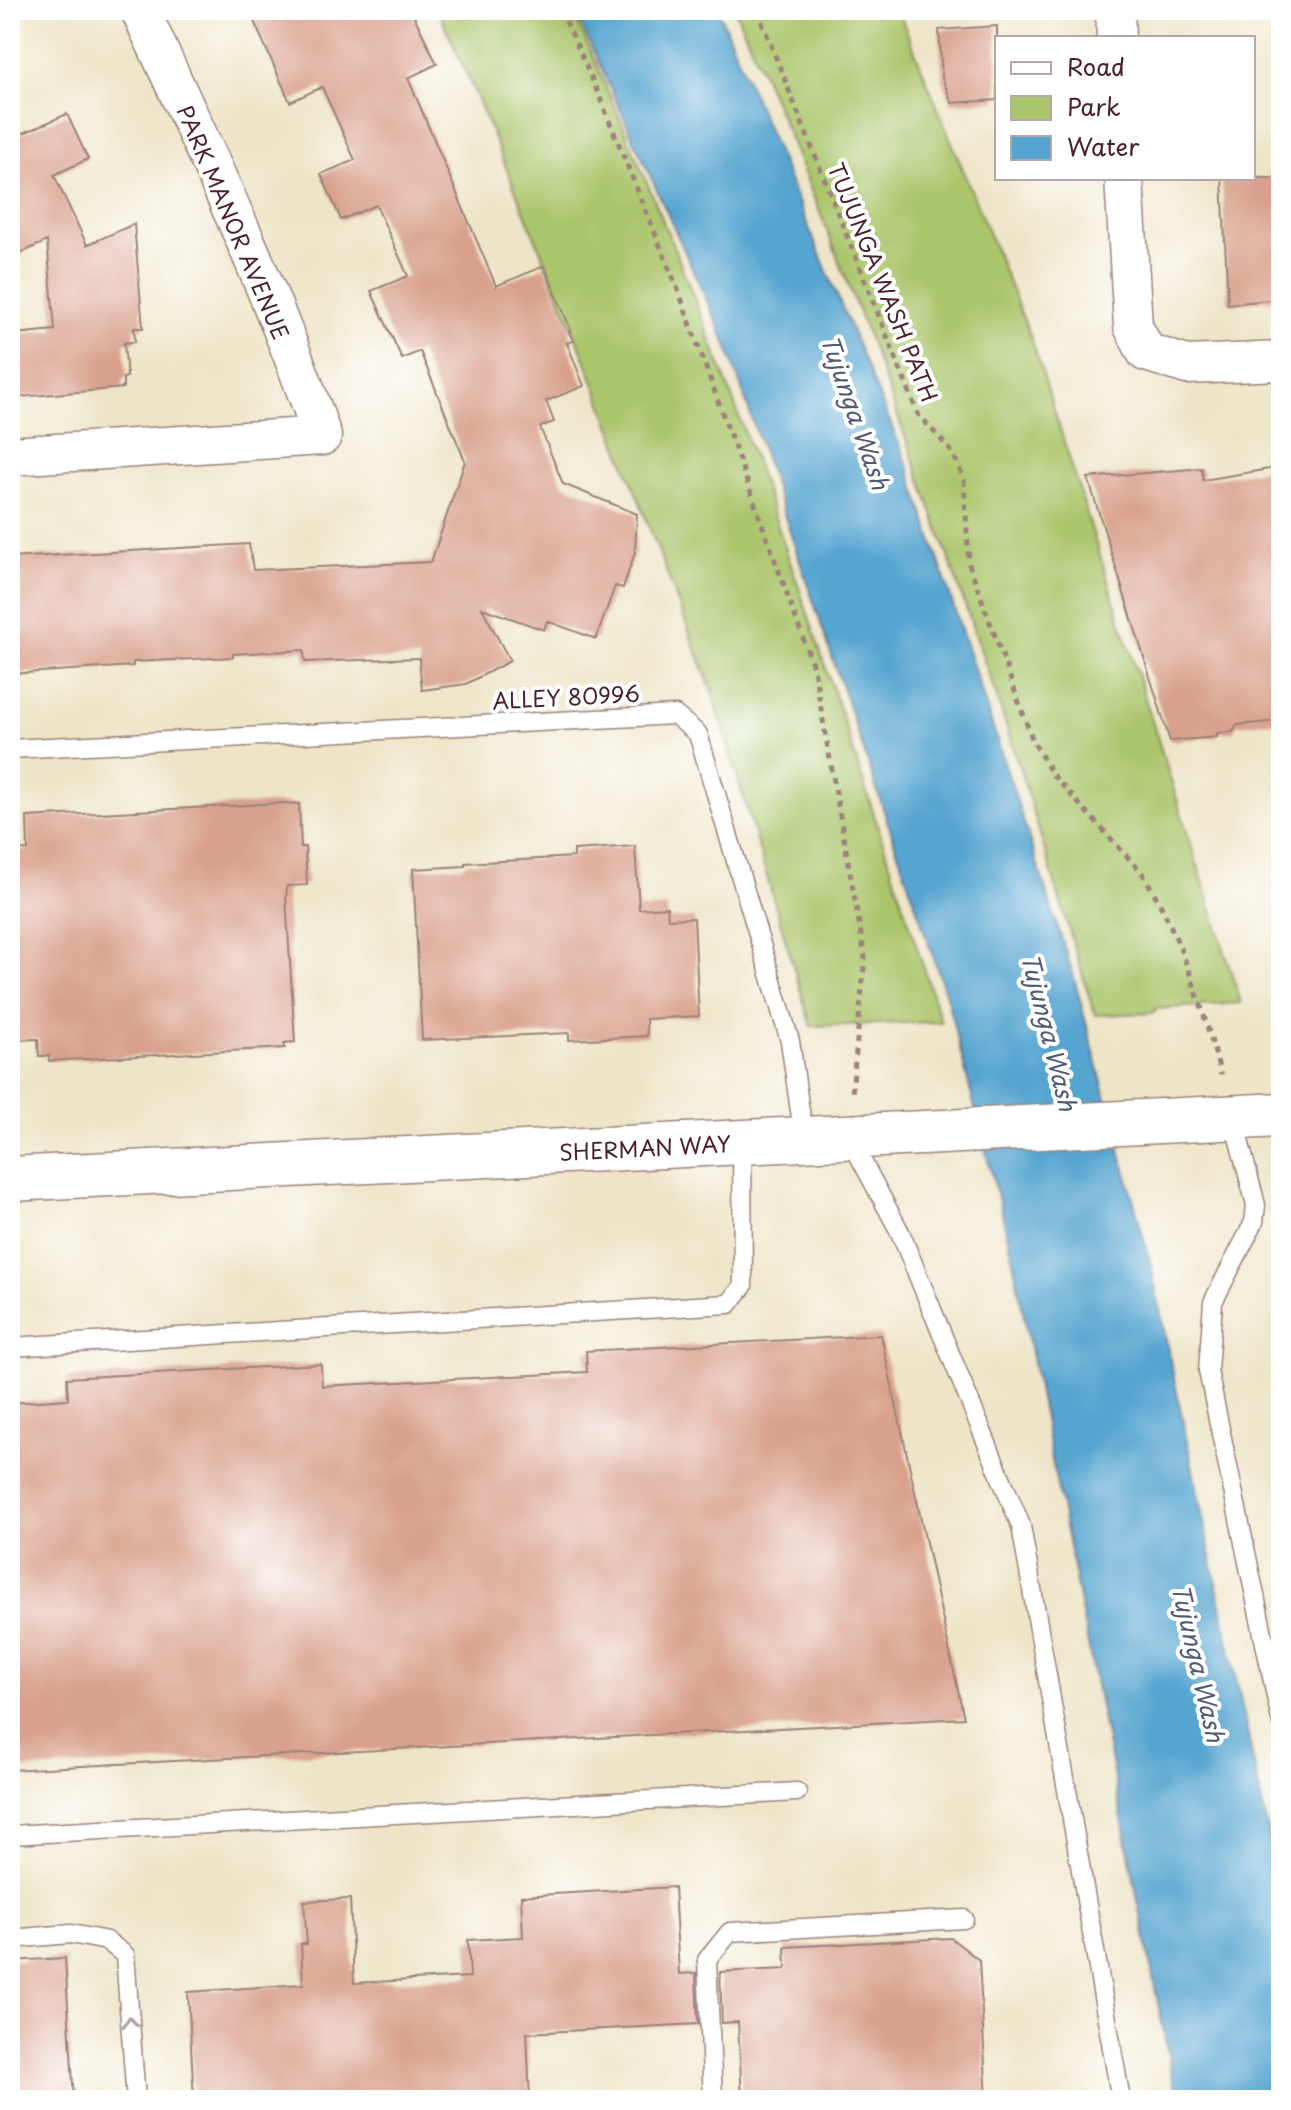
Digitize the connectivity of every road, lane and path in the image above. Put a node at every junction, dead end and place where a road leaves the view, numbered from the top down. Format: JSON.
{"nodes":[{"id":1,"x":140,"y":10,"type":"edge"},
{"id":2,"x":561,"y":10,"type":"edge"},
{"id":3,"x":757,"y":10,"type":"edge"},
{"id":4,"x":1115,"y":10,"type":"edge"},
{"id":5,"x":1116,"y":36,"type":"edge"},
{"id":6,"x":1124,"y":180,"type":"edge"},
{"id":7,"x":1281,"y":361,"type":"edge"},
{"id":8,"x":10,"y":456,"type":"edge"},
{"id":9,"x":10,"y":749,"type":"edge"},
{"id":10,"x":1281,"y":1115,"type":"edge"},
{"id":11,"x":1212,"y":1119,"type":"junction"},
{"id":12,"x":849,"y":1137,"type":"junction"},
{"id":13,"x":804,"y":1139,"type":"junction"},
{"id":14,"x":742,"y":1142,"type":"junction"},
{"id":15,"x":10,"y":1179,"type":"edge"},
{"id":16,"x":10,"y":1347,"type":"edge"},
{"id":17,"x":1281,"y":1720,"type":"edge"},
{"id":18,"x":797,"y":1792,"type":"dead end"},
{"id":19,"x":10,"y":1835,"type":"edge"},
{"id":20,"x":964,"y":1919,"type":"dead end"},
{"id":21,"x":10,"y":1939,"type":"edge"},
{"id":22,"x":136,"y":2100,"type":"edge"},
{"id":23,"x":713,"y":2100,"type":"edge"},
{"id":24,"x":1121,"y":2100,"type":"edge"}],
"edges":[{"from":1,"to":8,"type":"street","name":"PARK MANOR AVENUE"},
{"from":2,"to":12,"type":"path"},
{"from":3,"to":11,"type":"path","name":"TUJUNGA WASH PATH"},
{"from":4,"to":5,"type":"street"},
{"from":6,"to":7,"type":"street"},
{"from":9,"to":13,"type":"lane","name":"ALLEY 80996"},
{"from":10,"to":11,"type":"main road","name":"SHERMAN WAY"},
{"from":11,"to":12,"type":"main road","name":"SHERMAN WAY"},
{"from":11,"to":17,"type":"lane"},
{"from":12,"to":13,"type":"main road","name":"SHERMAN WAY"},
{"from":12,"to":24,"type":"lane"},
{"from":13,"to":14,"type":"main road","name":"SHERMAN WAY"},
{"from":14,"to":15,"type":"main road","name":"SHERMAN WAY"},
{"from":14,"to":16,"type":"lane"},
{"from":18,"to":19,"type":"lane"},
{"from":20,"to":23,"type":"lane"},
{"from":22,"to":21,"type":"lane","one_way":true}]}
